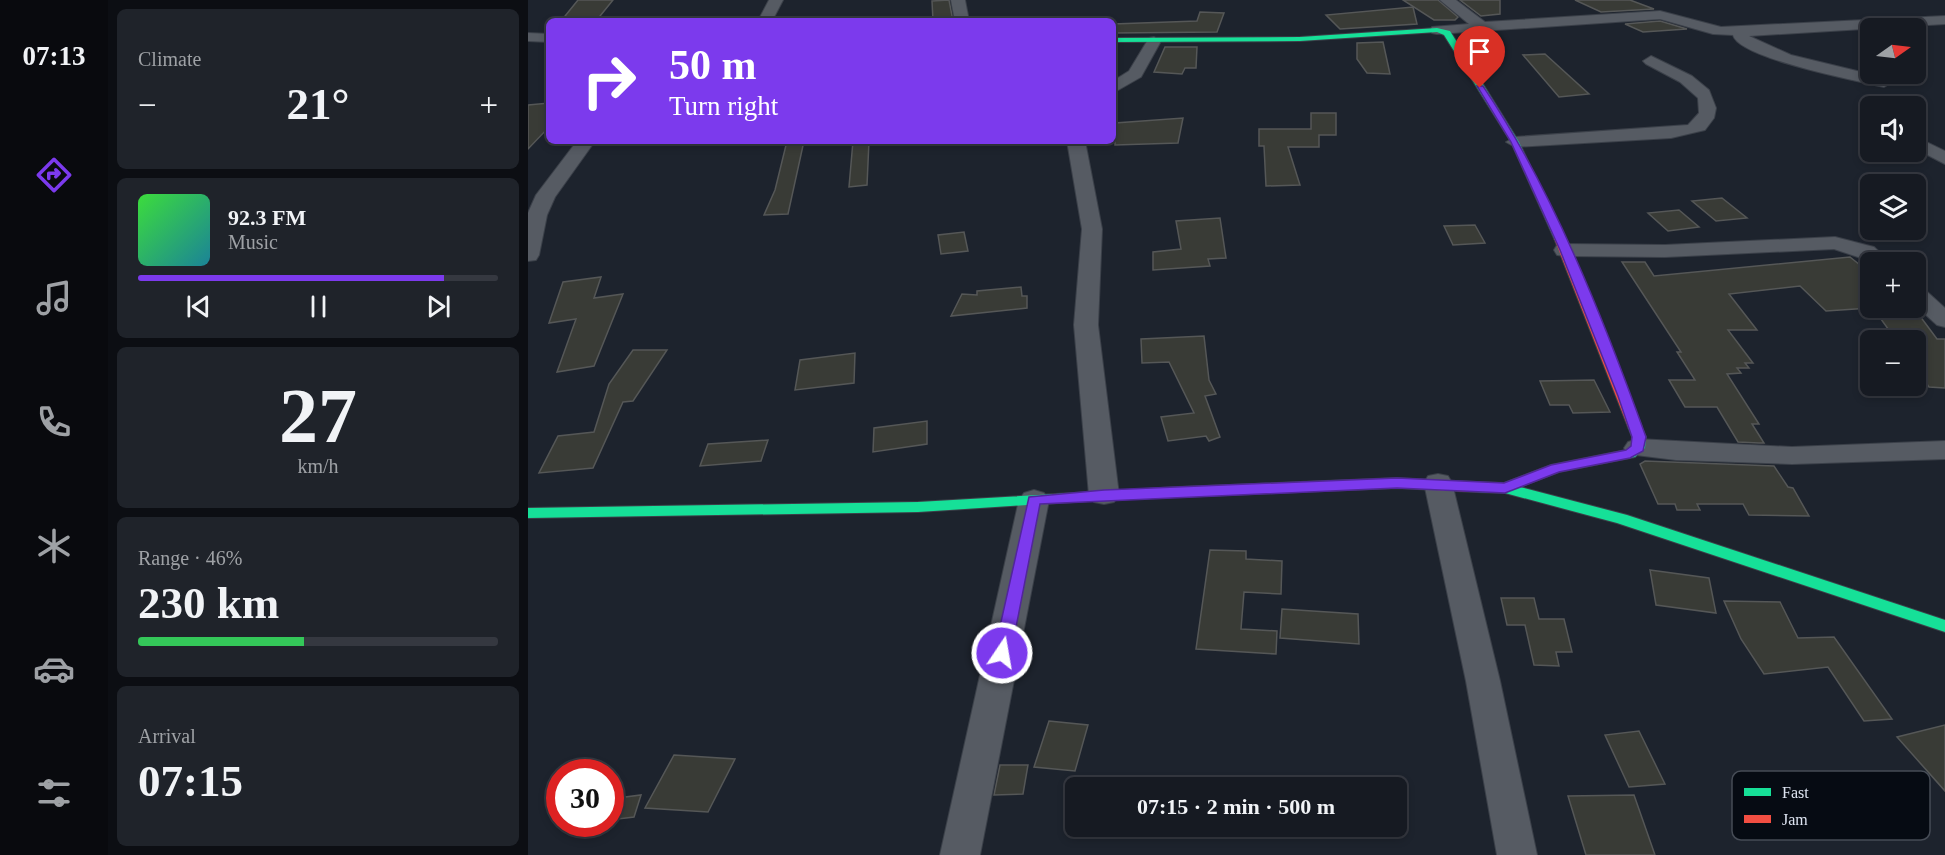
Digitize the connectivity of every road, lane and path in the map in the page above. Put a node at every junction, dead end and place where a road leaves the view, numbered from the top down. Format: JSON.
{"nodes":[{"id":1,"x":776,"y":0,"type":"edge"},
{"id":2,"x":958,"y":0,"type":"edge"},
{"id":3,"x":1447,"y":0,"type":"edge"},
{"id":4,"x":767,"y":18,"type":"edge"},
{"id":5,"x":961,"y":18,"type":"edge"},
{"id":6,"x":1945,"y":20,"type":"edge"},
{"id":7,"x":1481,"y":26,"type":"junction"},
{"id":8,"x":1437,"y":30,"type":"junction"},
{"id":9,"x":1746,"y":31,"type":"junction"},
{"id":10,"x":528,"y":37,"type":"edge"},
{"id":11,"x":546,"y":38,"type":"edge"},
{"id":12,"x":1116,"y":40,"type":"edge"},
{"id":13,"x":1154,"y":41,"type":"junction"},
{"id":14,"x":1651,"y":61,"type":"dead end"},
{"id":15,"x":1860,"y":76,"type":"edge"},
{"id":16,"x":1116,"y":86,"type":"edge"},
{"id":17,"x":1515,"y":142,"type":"junction"},
{"id":18,"x":584,"y":144,"type":"edge"},
{"id":19,"x":1077,"y":144,"type":"edge"},
{"id":20,"x":1926,"y":148,"type":"edge"},
{"id":21,"x":1945,"y":158,"type":"edge"},
{"id":22,"x":1565,"y":250,"type":"junction"},
{"id":23,"x":1866,"y":252,"type":"edge"},
{"id":24,"x":528,"y":255,"type":"edge"},
{"id":25,"x":1926,"y":303,"type":"edge"},
{"id":26,"x":1945,"y":320,"type":"edge"},
{"id":27,"x":1638,"y":448,"type":"junction"},
{"id":28,"x":1945,"y":450,"type":"edge"},
{"id":29,"x":1438,"y":483,"type":"junction"},
{"id":30,"x":1505,"y":488,"type":"junction"},
{"id":31,"x":1104,"y":495,"type":"junction"},
{"id":32,"x":1034,"y":500,"type":"junction"},
{"id":33,"x":528,"y":513,"type":"edge"},
{"id":34,"x":1945,"y":626,"type":"edge"},
{"id":35,"x":960,"y":855,"type":"edge"},
{"id":36,"x":1517,"y":855,"type":"edge"}],
"edges":[{"from":1,"to":4,"type":"street"},
{"from":2,"to":5,"type":"street"},
{"from":3,"to":7,"type":"street"},
{"from":6,"to":9,"type":"street"},
{"from":7,"to":8,"type":"street"},
{"from":7,"to":9,"type":"street"},
{"from":8,"to":13,"type":"street"},
{"from":8,"to":17,"type":"street"},
{"from":9,"to":15,"type":"street"},
{"from":10,"to":11,"type":"street"},
{"from":12,"to":13,"type":"street"},
{"from":13,"to":16,"type":"street"},
{"from":14,"to":17,"type":"street"},
{"from":17,"to":22,"type":"street"},
{"from":18,"to":24,"type":"street"},
{"from":19,"to":31,"type":"street"},
{"from":20,"to":21,"type":"street"},
{"from":22,"to":23,"type":"street"},
{"from":22,"to":27,"type":"street"},
{"from":25,"to":26,"type":"street"},
{"from":27,"to":28,"type":"street"},
{"from":27,"to":30,"type":"street"},
{"from":29,"to":30,"type":"street"},
{"from":29,"to":31,"type":"street"},
{"from":29,"to":36,"type":"street"},
{"from":30,"to":34,"type":"street"},
{"from":31,"to":32,"type":"street"},
{"from":32,"to":33,"type":"street"},
{"from":32,"to":35,"type":"street"}]}
